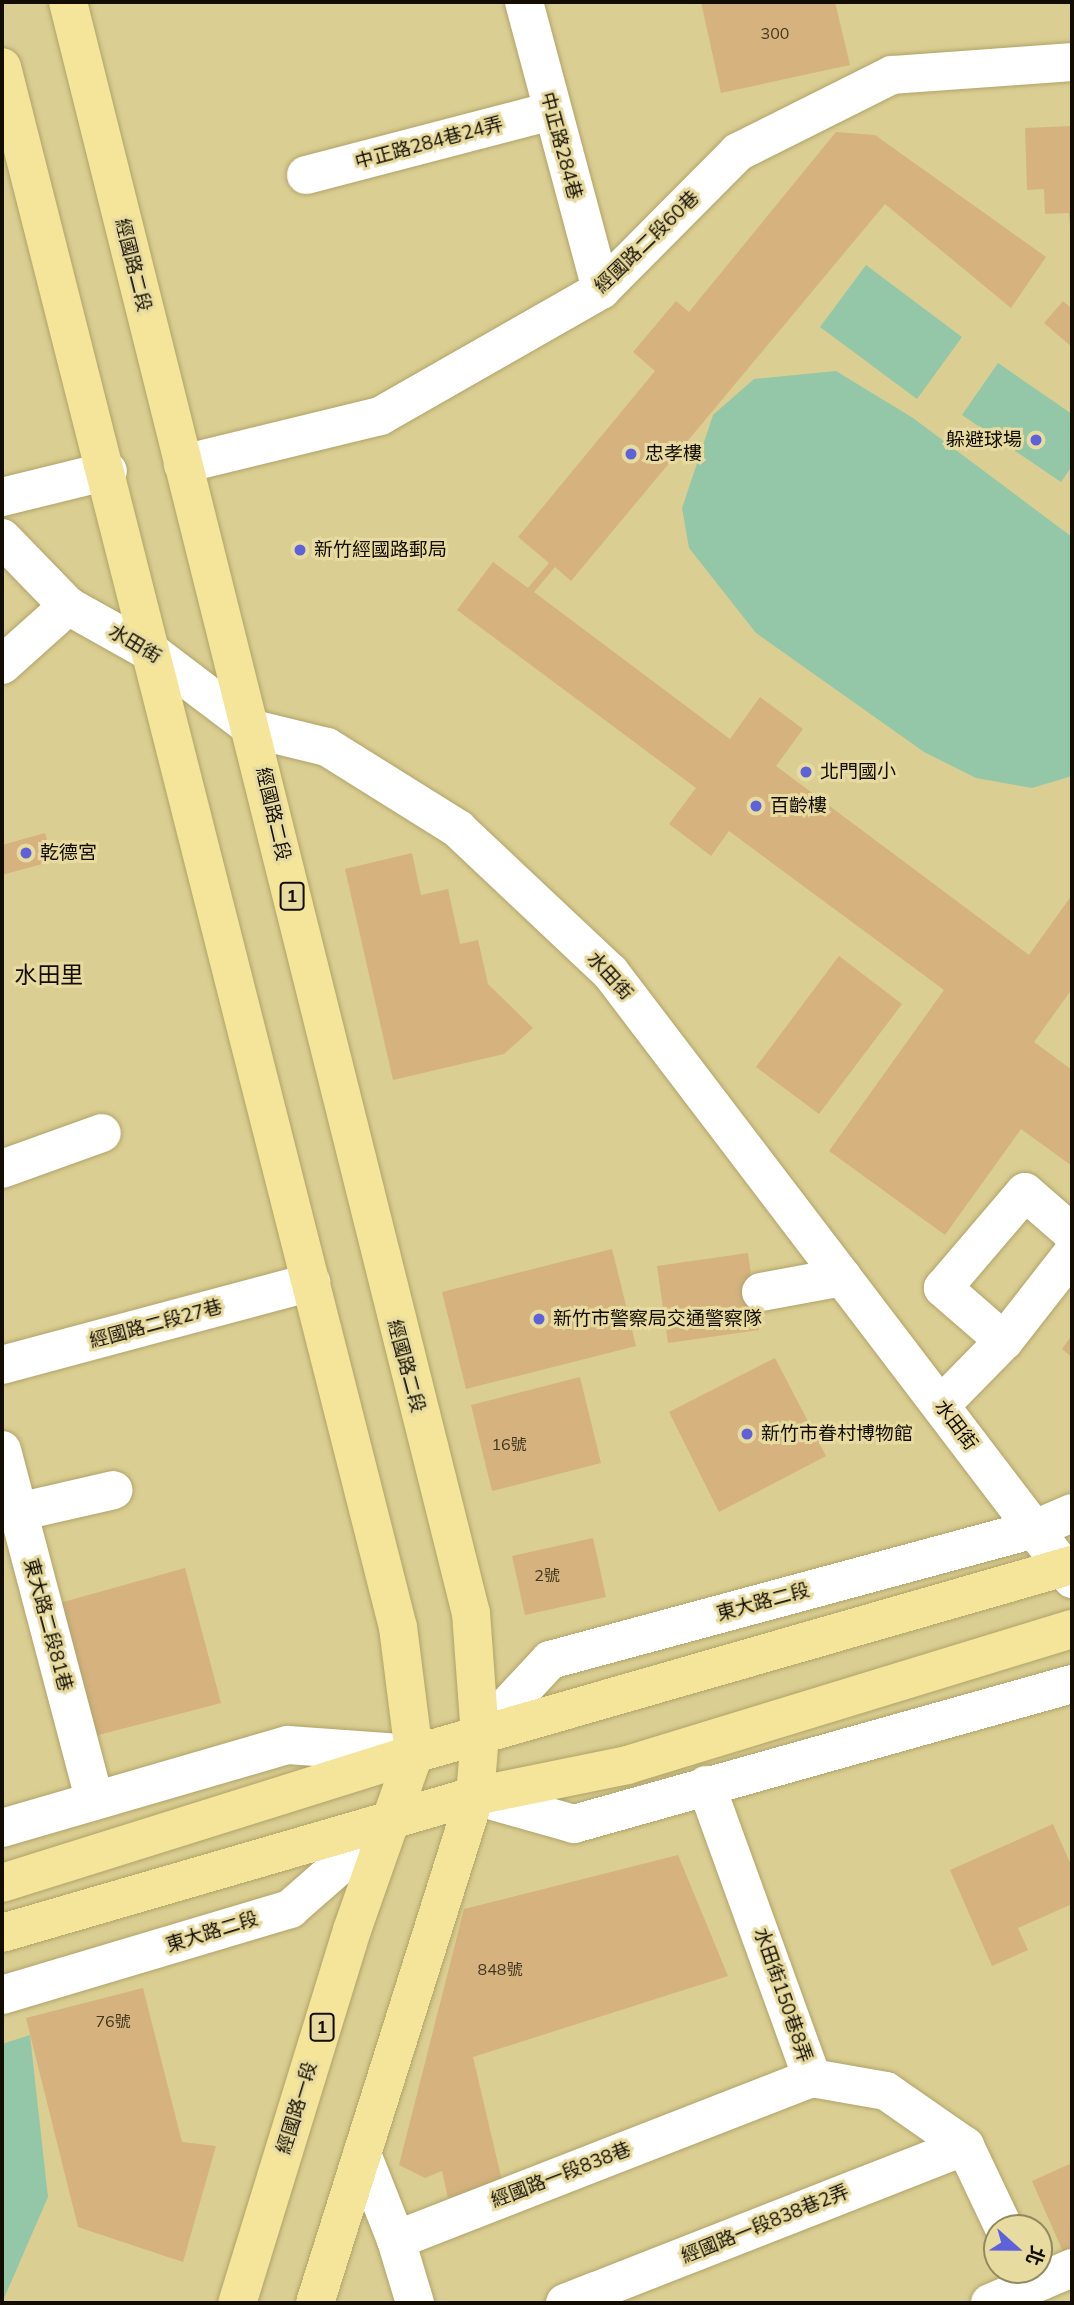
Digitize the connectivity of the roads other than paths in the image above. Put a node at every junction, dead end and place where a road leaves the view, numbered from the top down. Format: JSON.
{"nodes":[{"id":1,"x":68,"y":2,"type":"edge"},
{"id":2,"x":524,"y":2,"type":"edge"},
{"id":3,"x":1072,"y":62,"type":"edge"},
{"id":4,"x":2,"y":67,"type":"edge"},
{"id":5,"x":551,"y":111,"type":"junction"},
{"id":6,"x":306,"y":175,"type":"dead end"},
{"id":7,"x":601,"y":290,"type":"junction"},
{"id":8,"x":183,"y":464,"type":"junction"},
{"id":9,"x":107,"y":471,"type":"junction"},
{"id":10,"x":2,"y":497,"type":"edge"},
{"id":11,"x":2,"y":538,"type":"edge"},
{"id":12,"x":68,"y":606,"type":"junction"},
{"id":13,"x":154,"y":654,"type":"junction"},
{"id":14,"x":2,"y":665,"type":"edge"},
{"id":15,"x":253,"y":729,"type":"junction"},
{"id":16,"x":102,"y":1133,"type":"dead end"},
{"id":17,"x":2,"y":1169,"type":"edge"},
{"id":18,"x":1072,"y":1233,"type":"edge"},
{"id":19,"x":1072,"y":1254,"type":"edge"},
{"id":20,"x":843,"y":1277,"type":"junction"},
{"id":21,"x":310,"y":1282,"type":"junction"},
{"id":22,"x":761,"y":1292,"type":"dead end"},
{"id":23,"x":1004,"y":1341,"type":"junction"},
{"id":24,"x":2,"y":1366,"type":"edge"},
{"id":25,"x":941,"y":1405,"type":"junction"},
{"id":26,"x":2,"y":1450,"type":"edge"},
{"id":27,"x":114,"y":1490,"type":"dead end"},
{"id":28,"x":18,"y":1512,"type":"junction"},
{"id":29,"x":1072,"y":1513,"type":"edge"},
{"id":30,"x":1035,"y":1529,"type":"junction"},
{"id":31,"x":1070,"y":1571,"type":"edge"},
{"id":32,"x":1072,"y":1629,"type":"edge"},
{"id":33,"x":1072,"y":1684,"type":"edge"},
{"id":34,"x":480,"y":1735,"type":"junction"},
{"id":35,"x":414,"y":1754,"type":"junction"},
{"id":36,"x":706,"y":1785,"type":"junction"},
{"id":37,"x":475,"y":1796,"type":"junction"},
{"id":38,"x":95,"y":1801,"type":"junction"},
{"id":39,"x":394,"y":1818,"type":"junction"},
{"id":40,"x":2,"y":1828,"type":"edge"},
{"id":41,"x":2,"y":1883,"type":"edge"},
{"id":42,"x":2,"y":1933,"type":"edge"},
{"id":43,"x":2,"y":1995,"type":"edge"},
{"id":44,"x":812,"y":2078,"type":"junction"},
{"id":45,"x":965,"y":2146,"type":"junction"},
{"id":46,"x":362,"y":2154,"type":"junction"},
{"id":47,"x":997,"y":2214,"type":"edge"},
{"id":48,"x":396,"y":2239,"type":"junction"},
{"id":49,"x":1072,"y":2268,"type":"edge"},
{"id":50,"x":1028,"y":2287,"type":"edge"},
{"id":51,"x":237,"y":2303,"type":"edge"},
{"id":52,"x":315,"y":2303,"type":"edge"},
{"id":53,"x":415,"y":2303,"type":"edge"},
{"id":54,"x":565,"y":2303,"type":"edge"},
{"id":55,"x":990,"y":2303,"type":"edge"}],
"edges":[{"from":1,"to":8,"type":"main road","name":"經國路二段","number":"1"},
{"from":2,"to":5,"type":"street","name":"中正路284巷"},
{"from":3,"to":7,"type":"street","name":"經國路二段60巷"},
{"from":4,"to":9,"type":"main road","number":"1"},
{"from":5,"to":6,"type":"street","name":"中正路284巷24弄"},
{"from":5,"to":7,"type":"street","name":"中正路284巷"},
{"from":7,"to":8,"type":"street","name":"經國路二段60巷"},
{"from":8,"to":15,"type":"main road","name":"經國路二段","number":"1"},
{"from":9,"to":10,"type":"street"},
{"from":9,"to":13,"type":"main road","number":"1"},
{"from":11,"to":12,"type":"street","name":"水田街"},
{"from":12,"to":13,"type":"street","name":"水田街"},
{"from":12,"to":14,"type":"street"},
{"from":13,"to":15,"type":"street","name":"水田街"},
{"from":13,"to":21,"type":"main road","number":"1"},
{"from":15,"to":20,"type":"street","name":"水田街"},
{"from":15,"to":34,"type":"main road","name":"經國路二段","number":"1"},
{"from":16,"to":17,"type":"street"},
{"from":18,"to":23,"type":"street"},
{"from":19,"to":23,"type":"street"},
{"from":20,"to":22,"type":"street"},
{"from":20,"to":25,"type":"street","name":"水田街"},
{"from":21,"to":24,"type":"street","name":"經國路二段27巷"},
{"from":21,"to":35,"type":"main road","number":"1"},
{"from":23,"to":25,"type":"street"},
{"from":25,"to":30,"type":"street","name":"水田街"},
{"from":26,"to":28,"type":"street","name":"東大路二段81巷"},
{"from":27,"to":28,"type":"street"},
{"from":28,"to":38,"type":"street","name":"東大路二段81巷"},
{"from":29,"to":30,"type":"street","name":"東大路二段"},
{"from":30,"to":31,"type":"street","name":"水田街"},
{"from":30,"to":34,"type":"street","name":"東大路二段"},
{"from":31,"to":34,"type":"main road"},
{"from":32,"to":37,"type":"main road","name":"東大路二段"},
{"from":33,"to":36,"type":"street"},
{"from":34,"to":35,"type":"main road"},
{"from":34,"to":37,"type":"main road","name":"經國路二段","number":"1"},
{"from":35,"to":38,"type":"street"},
{"from":35,"to":39,"type":"main road","name":"經國路一段","number":"1"},
{"from":35,"to":41,"type":"main road"},
{"from":36,"to":37,"type":"street"},
{"from":36,"to":44,"type":"street","name":"水田街150巷8弄"},
{"from":37,"to":39,"type":"main road","name":"東大路二段"},
{"from":37,"to":46,"type":"main road","number":"1"},
{"from":38,"to":40,"type":"street"},
{"from":39,"to":42,"type":"main road","name":"東大路二段"},
{"from":39,"to":43,"type":"street","name":"東大路二段"},
{"from":39,"to":51,"type":"main road","name":"經國路一段","number":"1"},
{"from":44,"to":45,"type":"street","name":"水田街150巷8弄"},
{"from":44,"to":48,"type":"street","name":"經國路一段838巷"},
{"from":45,"to":47,"type":"street","name":"水田街150巷8弄"},
{"from":45,"to":54,"type":"street","name":"經國路一段838巷2弄"},
{"from":46,"to":48,"type":"street"},
{"from":46,"to":52,"type":"main road","number":"1"},
{"from":48,"to":53,"type":"street"},
{"from":49,"to":50,"type":"street"},
{"from":50,"to":55,"type":"street"}]}
